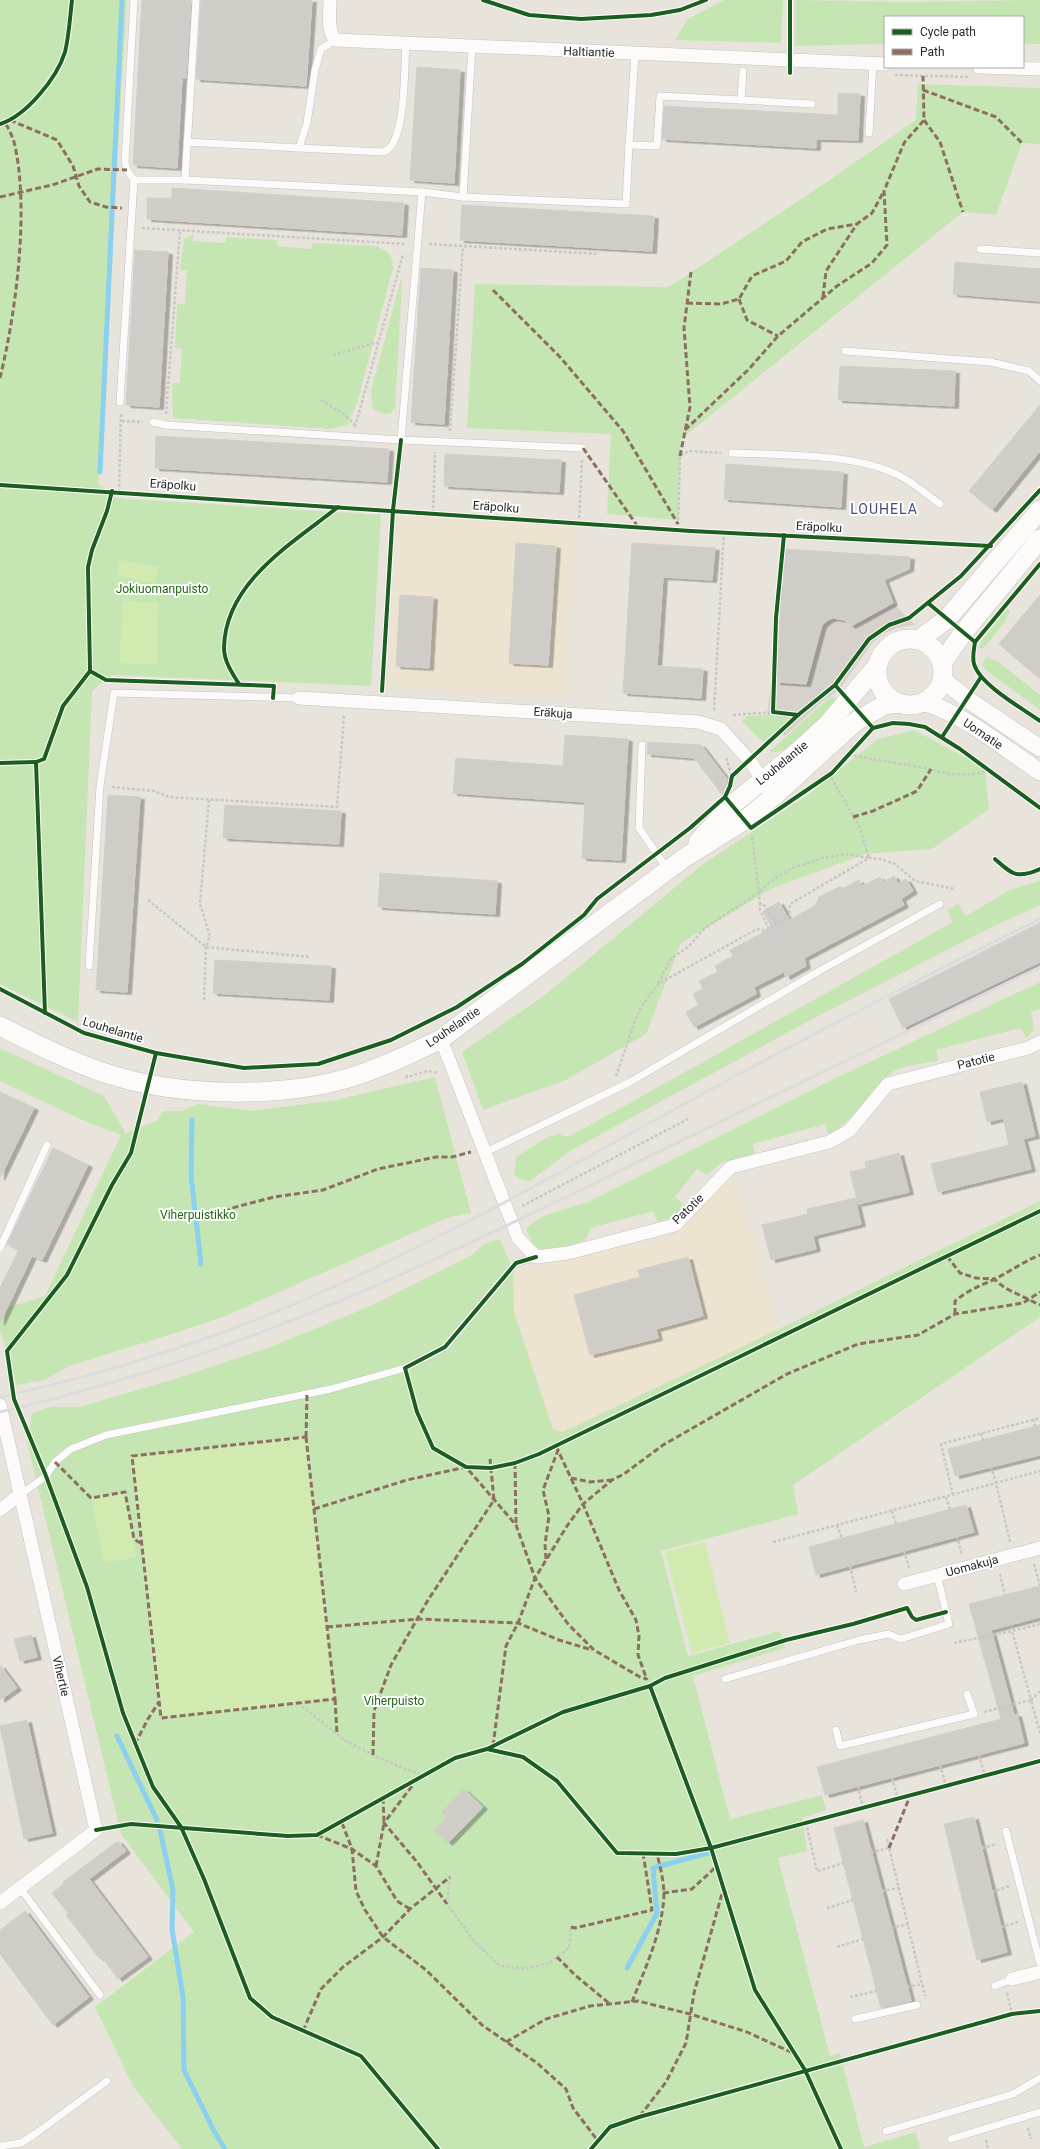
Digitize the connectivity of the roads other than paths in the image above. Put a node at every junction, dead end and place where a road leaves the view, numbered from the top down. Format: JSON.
{"nodes":[{"id":1,"x":134,"y":0,"type":"edge"},
{"id":2,"x":196,"y":0,"type":"edge"},
{"id":3,"x":330,"y":0,"type":"edge"},
{"id":4,"x":335,"y":40,"type":"junction"},
{"id":5,"x":406,"y":43,"type":"junction"},
{"id":6,"x":472,"y":47,"type":"junction"},
{"id":7,"x":636,"y":54,"type":"junction"},
{"id":8,"x":879,"y":64,"type":"edge"},
{"id":9,"x":1010,"y":68,"type":"edge"},
{"id":10,"x":1040,"y":69,"type":"edge"},
{"id":11,"x":742,"y":71,"type":"dead end"},
{"id":12,"x":741,"y":100,"type":"junction"},
{"id":13,"x":812,"y":104,"type":"dead end"},
{"id":14,"x":869,"y":133,"type":"dead end"},
{"id":15,"x":187,"y":142,"type":"junction"},
{"id":16,"x":629,"y":145,"type":"junction"},
{"id":17,"x":299,"y":148,"type":"junction"},
{"id":18,"x":134,"y":180,"type":"junction"},
{"id":19,"x":185,"y":180,"type":"junction"},
{"id":20,"x":422,"y":192,"type":"junction"},
{"id":21,"x":463,"y":197,"type":"junction"},
{"id":22,"x":980,"y":249,"type":"dead end"},
{"id":23,"x":1040,"y":253,"type":"edge"},
{"id":24,"x":845,"y":351,"type":"dead end"},
{"id":25,"x":1040,"y":381,"type":"edge"},
{"id":26,"x":120,"y":402,"type":"road end"},
{"id":27,"x":153,"y":422,"type":"road end"},
{"id":28,"x":401,"y":440,"type":"junction"},
{"id":29,"x":583,"y":448,"type":"road end"},
{"id":30,"x":732,"y":453,"type":"road end"},
{"id":31,"x":940,"y":504,"type":"dead end"},
{"id":32,"x":1040,"y":510,"type":"edge"},
{"id":33,"x":1040,"y":539,"type":"edge"},
{"id":34,"x":918,"y":640,"type":"junction"},
{"id":35,"x":877,"y":666,"type":"junction"},
{"id":36,"x":942,"y":671,"type":"junction"},
{"id":37,"x":299,"y":698,"type":"joint"},
{"id":38,"x":923,"y":702,"type":"junction"},
{"id":39,"x":898,"y":703,"type":"junction"},
{"id":40,"x":642,"y":745,"type":"dead end"},
{"id":41,"x":1040,"y":748,"type":"edge"},
{"id":42,"x":1040,"y":772,"type":"edge"},
{"id":43,"x":762,"y":779,"type":"junction"},
{"id":44,"x":773,"y":797,"type":"junction"},
{"id":45,"x":684,"y":858,"type":"junction"},
{"id":46,"x":668,"y":870,"type":"junction"},
{"id":47,"x":940,"y":904,"type":"dead end"},
{"id":48,"x":89,"y":966,"type":"dead end"},
{"id":49,"x":0,"y":1026,"type":"edge"},
{"id":50,"x":441,"y":1038,"type":"junction"},
{"id":51,"x":1040,"y":1042,"type":"edge"},
{"id":52,"x":46,"y":1145,"type":"dead end"},
{"id":53,"x":486,"y":1152,"type":"junction"},
{"id":54,"x":0,"y":1248,"type":"edge"},
{"id":55,"x":536,"y":1257,"type":"junction"},
{"id":56,"x":0,"y":1405,"type":"edge"},
{"id":57,"x":19,"y":1495,"type":"junction"},
{"id":58,"x":0,"y":1510,"type":"edge"},
{"id":59,"x":1040,"y":1548,"type":"edge"},
{"id":60,"x":937,"y":1576,"type":"junction"},
{"id":61,"x":904,"y":1584,"type":"dead end"},
{"id":62,"x":725,"y":1678,"type":"dead end"},
{"id":63,"x":967,"y":1694,"type":"dead end"},
{"id":64,"x":836,"y":1730,"type":"dead end"},
{"id":65,"x":1006,"y":1831,"type":"dead end"},
{"id":66,"x":20,"y":1888,"type":"junction"},
{"id":67,"x":0,"y":1903,"type":"edge"},
{"id":68,"x":1040,"y":1964,"type":"edge"},
{"id":69,"x":1040,"y":1972,"type":"edge"},
{"id":70,"x":1012,"y":1979,"type":"joint"},
{"id":71,"x":995,"y":1986,"type":"dead end"},
{"id":72,"x":100,"y":1994,"type":"dead end"},
{"id":73,"x":917,"y":2005,"type":"dead end"},
{"id":74,"x":855,"y":2019,"type":"dead end"},
{"id":75,"x":1040,"y":2078,"type":"edge"},
{"id":76,"x":107,"y":2081,"type":"dead end"},
{"id":77,"x":1040,"y":2112,"type":"edge"},
{"id":78,"x":886,"y":2131,"type":"dead end"},
{"id":79,"x":950,"y":2139,"type":"dead end"},
{"id":80,"x":0,"y":2146,"type":"edge"}],
"edges":[{"from":1,"to":18,"type":"lane"},
{"from":2,"to":15,"type":"lane"},
{"from":3,"to":4,"type":"street"},
{"from":4,"to":5,"type":"street","name":"Haltiantie"},
{"from":4,"to":17,"type":"lane"},
{"from":5,"to":6,"type":"street","name":"Haltiantie"},
{"from":5,"to":17,"type":"lane"},
{"from":6,"to":7,"type":"street","name":"Haltiantie"},
{"from":6,"to":21,"type":"lane"},
{"from":7,"to":8,"type":"street","name":"Haltiantie"},
{"from":7,"to":16,"type":"lane"},
{"from":8,"to":14,"type":"lane"},
{"from":9,"to":10,"type":"street"},
{"from":11,"to":12,"type":"lane"},
{"from":12,"to":13,"type":"lane"},
{"from":12,"to":16,"type":"lane"},
{"from":15,"to":17,"type":"lane"},
{"from":15,"to":19,"type":"lane"},
{"from":16,"to":21,"type":"lane"},
{"from":18,"to":19,"type":"lane"},
{"from":18,"to":26,"type":"lane"},
{"from":19,"to":20,"type":"lane"},
{"from":20,"to":21,"type":"lane"},
{"from":20,"to":28,"type":"lane"},
{"from":22,"to":23,"type":"lane"},
{"from":24,"to":25,"type":"lane"},
{"from":27,"to":28,"type":"lane"},
{"from":28,"to":29,"type":"lane"},
{"from":30,"to":31,"type":"lane"},
{"from":32,"to":34,"type":"main road"},
{"from":33,"to":36,"type":"main road"},
{"from":34,"to":35,"type":"main road"},
{"from":34,"to":36,"type":"main road"},
{"from":35,"to":39,"type":"main road"},
{"from":35,"to":43,"type":"main road","name":"Louhelantie"},
{"from":36,"to":38,"type":"main road"},
{"from":36,"to":41,"type":"street","name":"Uomatie"},
{"from":37,"to":43,"type":"street","name":"Eräkuja"},
{"from":37,"to":48,"type":"lane"},
{"from":38,"to":39,"type":"main road"},
{"from":38,"to":42,"type":"street","name":"Uomatie"},
{"from":39,"to":44,"type":"main road","name":"Louhelantie"},
{"from":40,"to":46,"type":"lane"},
{"from":43,"to":44,"type":"street","name":"Eräkuja"},
{"from":43,"to":45,"type":"main road","name":"Louhelantie"},
{"from":44,"to":45,"type":"main road","name":"Louhelantie"},
{"from":45,"to":46,"type":"main road","name":"Louhelantie"},
{"from":46,"to":50,"type":"main road","name":"Louhelantie"},
{"from":47,"to":53,"type":"lane"},
{"from":49,"to":50,"type":"main road","name":"Louhelantie"},
{"from":50,"to":53,"type":"street"},
{"from":51,"to":55,"type":"street","name":"Patotie"},
{"from":52,"to":54,"type":"lane"},
{"from":53,"to":55,"type":"street"},
{"from":55,"to":57,"type":"lane"},
{"from":56,"to":57,"type":"street","name":"Vihertie"},
{"from":57,"to":58,"type":"street"},
{"from":57,"to":66,"type":"street","name":"Vihertie"},
{"from":59,"to":60,"type":"street","name":"Uomakuja"},
{"from":60,"to":61,"type":"street","name":"Uomakuja"},
{"from":60,"to":62,"type":"lane"},
{"from":63,"to":64,"type":"lane"},
{"from":65,"to":68,"type":"lane"},
{"from":66,"to":67,"type":"street","name":"Vihertie"},
{"from":66,"to":72,"type":"lane"},
{"from":69,"to":70,"type":"street"},
{"from":70,"to":71,"type":"lane"},
{"from":73,"to":74,"type":"lane"},
{"from":75,"to":78,"type":"lane"},
{"from":76,"to":80,"type":"lane"},
{"from":77,"to":79,"type":"lane"}]}
